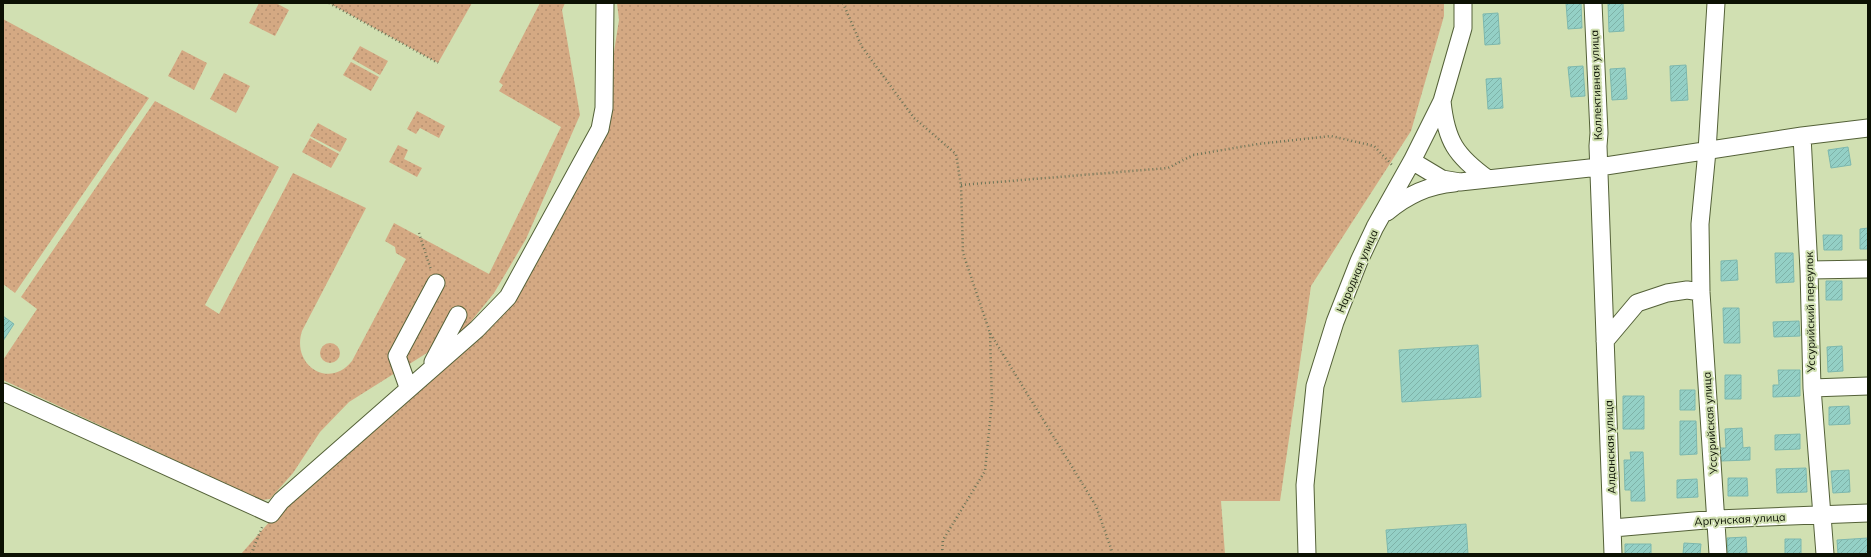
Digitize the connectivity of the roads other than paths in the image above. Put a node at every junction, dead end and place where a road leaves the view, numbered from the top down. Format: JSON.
{"nodes":[{"id":1,"x":605,"y":3,"type":"edge"},
{"id":2,"x":1463,"y":3,"type":"edge"},
{"id":3,"x":1593,"y":3,"type":"edge"},
{"id":4,"x":1716,"y":3,"type":"edge"},
{"id":5,"x":1442,"y":101,"type":"junction"},
{"id":6,"x":1868,"y":128,"type":"edge"},
{"id":7,"x":1802,"y":136,"type":"junction"},
{"id":8,"x":1707,"y":151,"type":"junction"},
{"id":9,"x":1412,"y":161,"type":"junction"},
{"id":10,"x":1598,"y":167,"type":"junction"},
{"id":11,"x":1488,"y":179,"type":"junction"},
{"id":12,"x":1460,"y":182,"type":"junction"},
{"id":13,"x":1381,"y":217,"type":"junction"},
{"id":14,"x":1868,"y":269,"type":"edge"},
{"id":15,"x":1809,"y":270,"type":"junction"},
{"id":16,"x":436,"y":283,"type":"road end"},
{"id":17,"x":1701,"y":292,"type":"junction"},
{"id":18,"x":458,"y":315,"type":"dead end"},
{"id":19,"x":1605,"y":341,"type":"junction"},
{"id":20,"x":429,"y":369,"type":"junction"},
{"id":21,"x":1868,"y":386,"type":"edge"},
{"id":22,"x":408,"y":387,"type":"junction"},
{"id":23,"x":1812,"y":388,"type":"junction"},
{"id":24,"x":3,"y":392,"type":"edge"},
{"id":25,"x":1868,"y":513,"type":"edge"},
{"id":26,"x":1822,"y":515,"type":"junction"},
{"id":27,"x":1717,"y":519,"type":"junction"},
{"id":28,"x":1613,"y":528,"type":"junction"},
{"id":29,"x":1307,"y":554,"type":"edge"},
{"id":30,"x":1614,"y":554,"type":"edge"},
{"id":31,"x":1718,"y":554,"type":"edge"},
{"id":32,"x":1825,"y":554,"type":"edge"}],
"edges":[{"from":1,"to":20,"type":"street"},
{"from":2,"to":5,"type":"street","name":"Народная улица"},
{"from":3,"to":10,"type":"street","name":"Коллективная улица"},
{"from":4,"to":8,"type":"street","name":"Уссурийская улица"},
{"from":5,"to":9,"type":"street","name":"Народная улица"},
{"from":5,"to":11,"type":"street"},
{"from":6,"to":7,"type":"street"},
{"from":7,"to":8,"type":"street"},
{"from":7,"to":15,"type":"street","name":"Уссурийский переулок"},
{"from":8,"to":10,"type":"street"},
{"from":8,"to":17,"type":"street","name":"Уссурийская улица"},
{"from":9,"to":12,"type":"street"},
{"from":9,"to":13,"type":"street","name":"Народная улица"},
{"from":10,"to":11,"type":"street"},
{"from":10,"to":19,"type":"street","name":"Коллективная улица"},
{"from":11,"to":12,"type":"street"},
{"from":12,"to":13,"type":"street"},
{"from":13,"to":29,"type":"street","name":"Народная улица"},
{"from":14,"to":15,"type":"street"},
{"from":15,"to":23,"type":"street","name":"Уссурийский переулок"},
{"from":16,"to":22,"type":"street"},
{"from":17,"to":19,"type":"street"},
{"from":17,"to":27,"type":"street","name":"Уссурийская улица"},
{"from":18,"to":20,"type":"street"},
{"from":19,"to":28,"type":"street","name":"Алданская улица"},
{"from":20,"to":22,"type":"street"},
{"from":21,"to":23,"type":"street"},
{"from":22,"to":24,"type":"street"},
{"from":23,"to":26,"type":"street","name":"Уссурийский переулок"},
{"from":25,"to":26,"type":"street","name":"Аргунская улица"},
{"from":26,"to":27,"type":"street","name":"Аргунская улица"},
{"from":26,"to":32,"type":"street","name":"Уссурийский переулок"},
{"from":27,"to":28,"type":"street","name":"Аргунская улица"},
{"from":27,"to":31,"type":"street","name":"Уссурийская улица"},
{"from":28,"to":30,"type":"street","name":"Алданская улица"}]}
